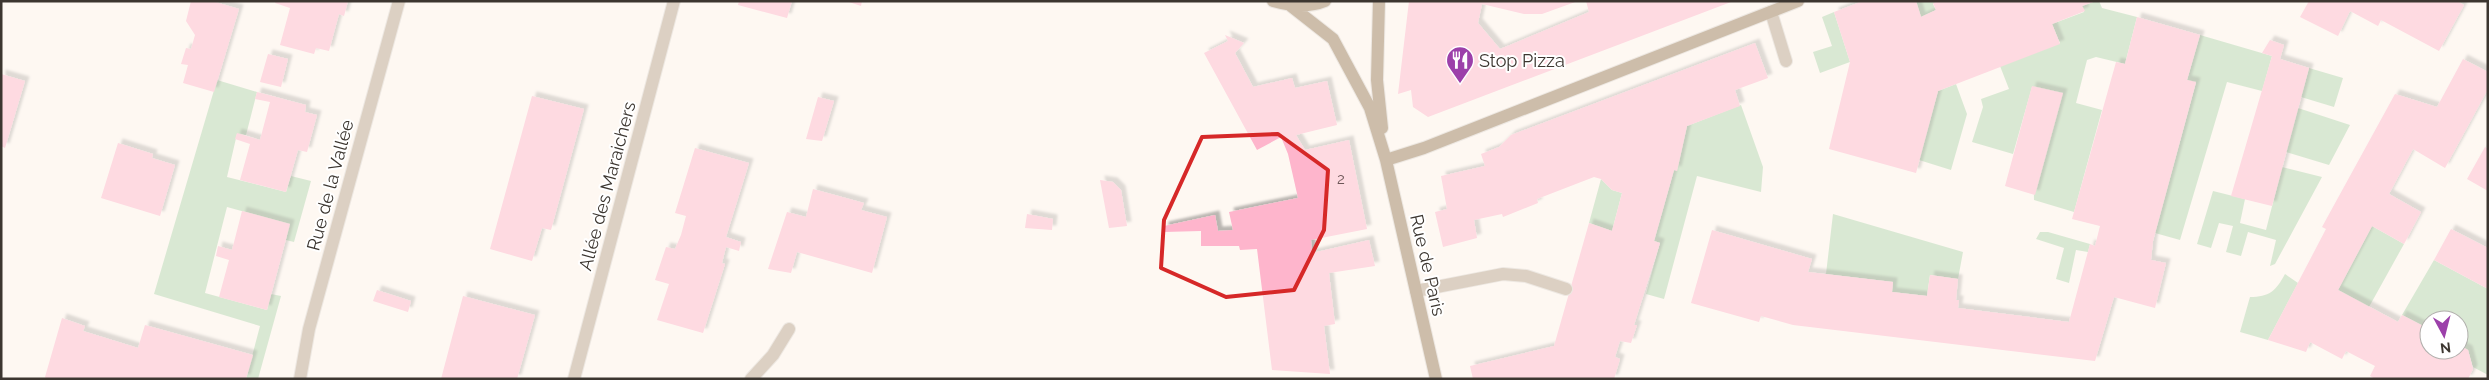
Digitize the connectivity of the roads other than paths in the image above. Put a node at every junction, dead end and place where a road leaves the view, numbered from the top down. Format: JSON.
{"nodes":[{"id":1,"x":399,"y":1,"type":"edge"},
{"id":2,"x":674,"y":1,"type":"edge"},
{"id":3,"x":1274,"y":1,"type":"edge"},
{"id":4,"x":1324,"y":1,"type":"edge"},
{"id":5,"x":1380,"y":1,"type":"edge"},
{"id":6,"x":1798,"y":1,"type":"edge"},
{"id":7,"x":1290,"y":6,"type":"junction"},
{"id":8,"x":1771,"y":12,"type":"junction"},
{"id":9,"x":1786,"y":61,"type":"dead end"},
{"id":10,"x":1386,"y":160,"type":"junction"},
{"id":11,"x":1566,"y":289,"type":"dead end"},
{"id":12,"x":1416,"y":290,"type":"junction"},
{"id":13,"x":789,"y":329,"type":"dead end"},
{"id":14,"x":300,"y":379,"type":"edge"},
{"id":15,"x":574,"y":379,"type":"edge"},
{"id":16,"x":751,"y":379,"type":"edge"},
{"id":17,"x":1436,"y":379,"type":"edge"}],
"edges":[{"from":1,"to":14,"type":"street","name":"Rue de la Vallée"},
{"from":2,"to":15,"type":"street","name":"Allée des Maraichers"},
{"from":3,"to":7,"type":"main road"},
{"from":4,"to":7,"type":"main road"},
{"from":5,"to":10,"type":"main road","name":"Rue de Paris"},
{"from":6,"to":8,"type":"main road"},
{"from":7,"to":10,"type":"main road","name":"Rue de Paris"},
{"from":8,"to":9,"type":"street"},
{"from":8,"to":10,"type":"main road"},
{"from":10,"to":12,"type":"main road","name":"Rue de Paris"},
{"from":11,"to":12,"type":"street"},
{"from":12,"to":17,"type":"main road","name":"Rue de Paris"},
{"from":13,"to":16,"type":"street"}]}
